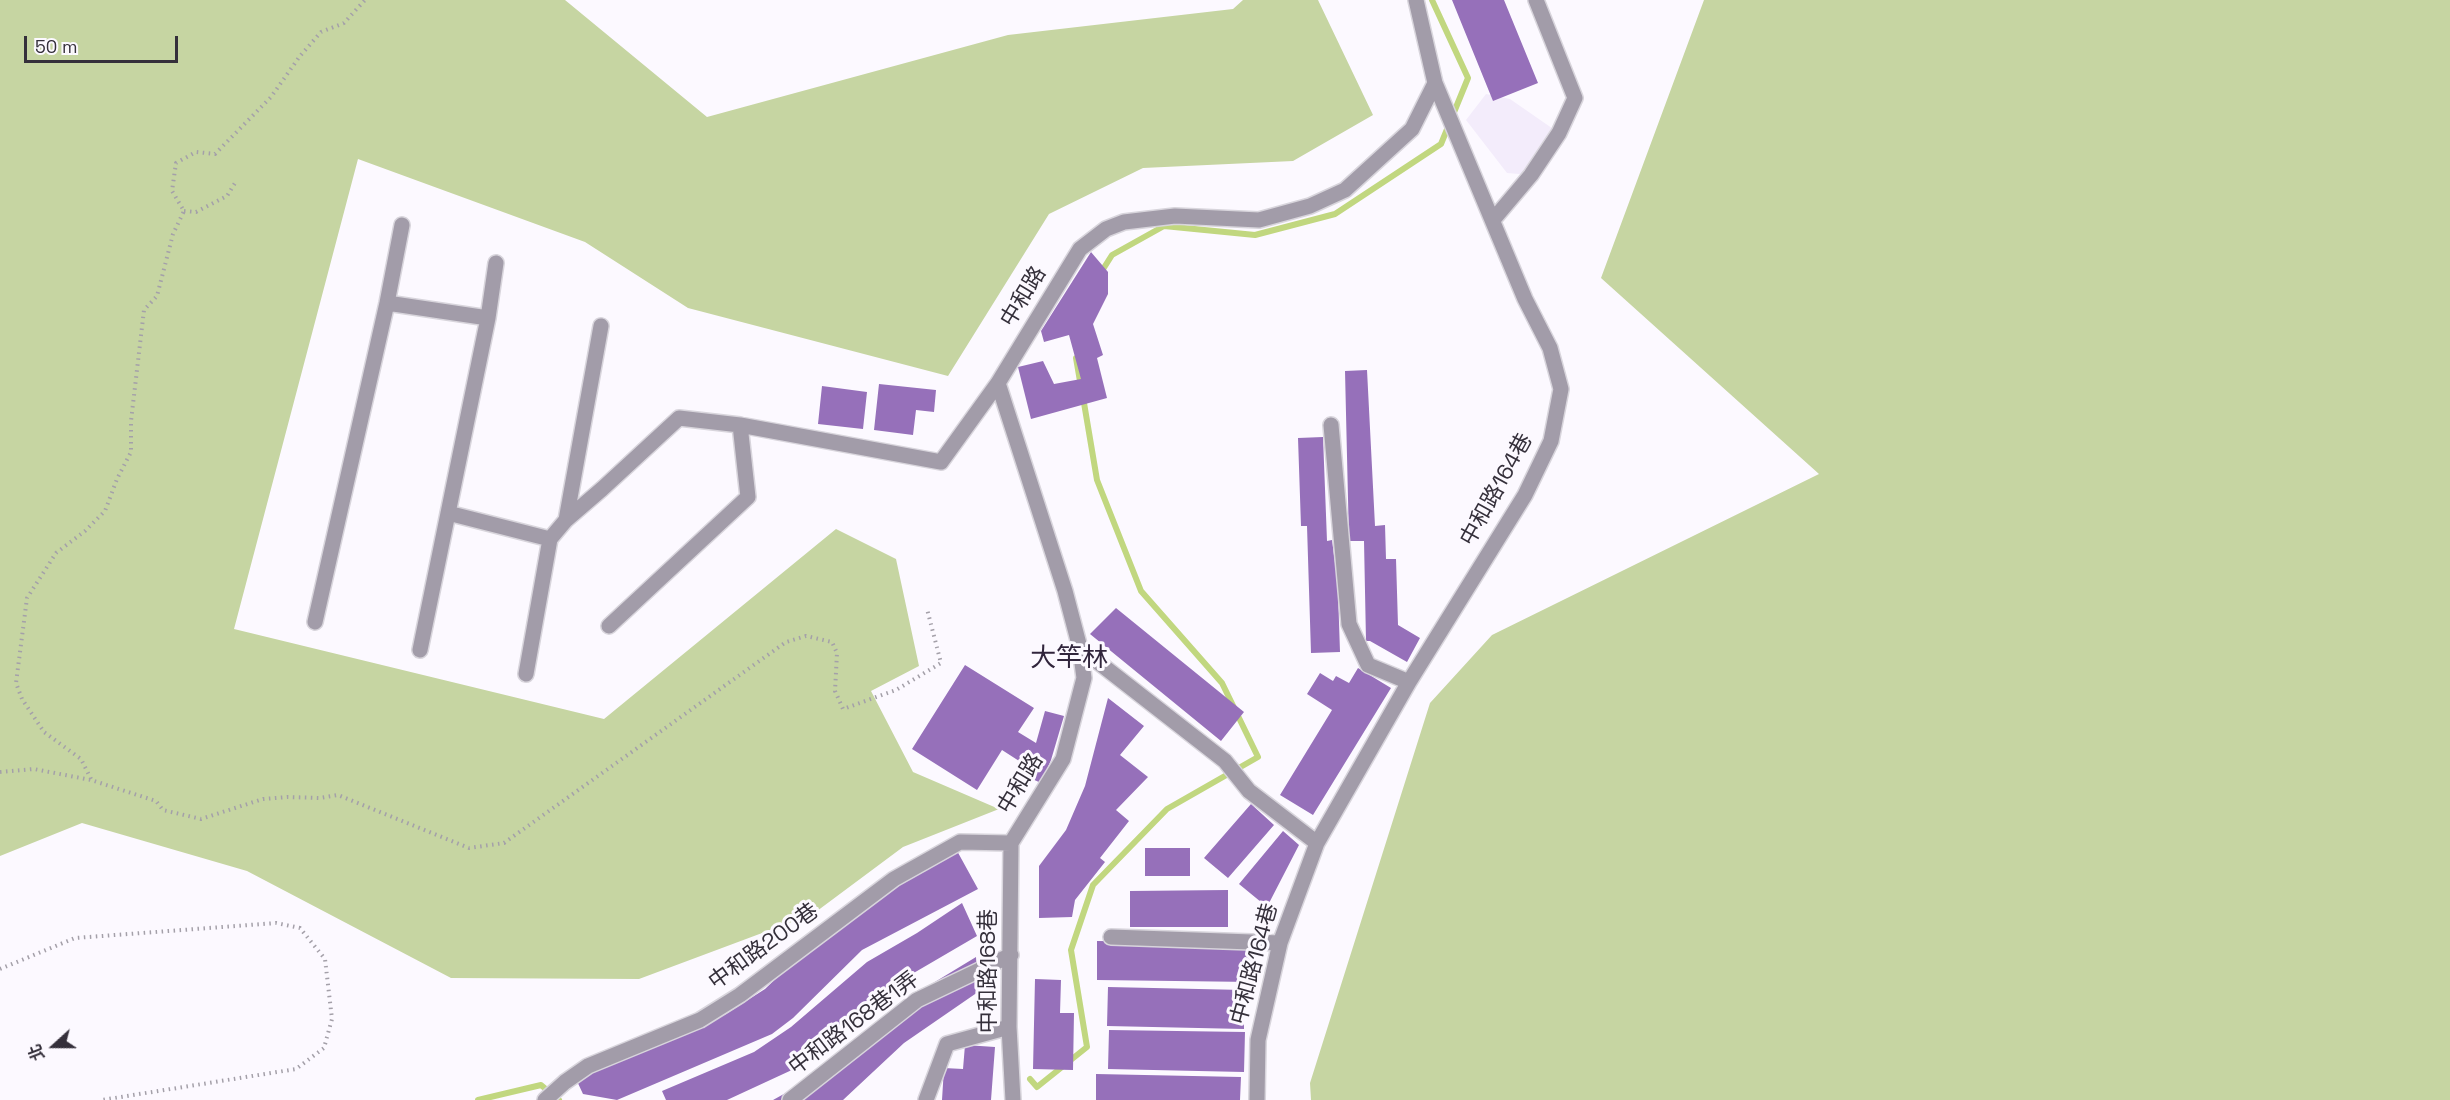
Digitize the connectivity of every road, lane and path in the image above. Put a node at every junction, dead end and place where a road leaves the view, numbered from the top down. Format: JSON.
{"nodes":[{"id":1,"x":365,"y":0,"type":"edge"},
{"id":2,"x":1416,"y":0,"type":"edge"},
{"id":3,"x":1536,"y":0,"type":"edge"},
{"id":4,"x":1435,"y":83,"type":"junction"},
{"id":5,"x":235,"y":183,"type":"dead end"},
{"id":6,"x":184,"y":211,"type":"junction"},
{"id":7,"x":1493,"y":220,"type":"junction"},
{"id":8,"x":402,"y":225,"type":"dead end"},
{"id":9,"x":496,"y":263,"type":"dead end"},
{"id":10,"x":387,"y":303,"type":"junction"},
{"id":11,"x":488,"y":318,"type":"junction"},
{"id":12,"x":601,"y":326,"type":"dead end"},
{"id":13,"x":998,"y":383,"type":"junction"},
{"id":14,"x":740,"y":425,"type":"junction"},
{"id":15,"x":1331,"y":425,"type":"dead end"},
{"id":16,"x":448,"y":513,"type":"junction"},
{"id":17,"x":566,"y":520,"type":"junction"},
{"id":18,"x":550,"y":539,"type":"junction"},
{"id":19,"x":927,"y":609,"type":"dead end"},
{"id":20,"x":315,"y":622,"type":"dead end"},
{"id":21,"x":609,"y":626,"type":"dead end"},
{"id":22,"x":1080,"y":648,"type":"junction"},
{"id":23,"x":420,"y":650,"type":"dead end"},
{"id":24,"x":526,"y":674,"type":"dead end"},
{"id":25,"x":1409,"y":682,"type":"junction"},
{"id":26,"x":0,"y":772,"type":"edge"},
{"id":27,"x":91,"y":780,"type":"junction"},
{"id":28,"x":1011,"y":843,"type":"junction"},
{"id":29,"x":1317,"y":843,"type":"junction"},
{"id":30,"x":1111,"y":937,"type":"dead end"},
{"id":31,"x":1280,"y":943,"type":"junction"},
{"id":32,"x":1011,"y":955,"type":"junction"},
{"id":33,"x":0,"y":969,"type":"edge"},
{"id":34,"x":1009,"y":1027,"type":"junction"},
{"id":35,"x":102,"y":1100,"type":"edge"},
{"id":36,"x":545,"y":1100,"type":"edge"},
{"id":37,"x":790,"y":1100,"type":"edge"},
{"id":38,"x":926,"y":1100,"type":"edge"},
{"id":39,"x":1013,"y":1100,"type":"edge"},
{"id":40,"x":1257,"y":1100,"type":"edge"}],
"edges":[{"from":1,"to":6,"type":"path"},
{"from":2,"to":4,"type":"street"},
{"from":3,"to":7,"type":"street"},
{"from":4,"to":7,"type":"street","name":"中和路164巷"},
{"from":4,"to":13,"type":"street","name":"中和路"},
{"from":5,"to":6,"type":"path"},
{"from":6,"to":27,"type":"path"},
{"from":7,"to":25,"type":"street","name":"中和路164巷"},
{"from":8,"to":10,"type":"street"},
{"from":9,"to":11,"type":"street"},
{"from":10,"to":11,"type":"street"},
{"from":10,"to":20,"type":"street"},
{"from":11,"to":16,"type":"street"},
{"from":12,"to":17,"type":"street"},
{"from":13,"to":14,"type":"street"},
{"from":13,"to":22,"type":"street","name":"中和路"},
{"from":14,"to":17,"type":"street"},
{"from":14,"to":21,"type":"street"},
{"from":15,"to":25,"type":"street"},
{"from":16,"to":18,"type":"street"},
{"from":16,"to":23,"type":"street"},
{"from":17,"to":18,"type":"street"},
{"from":18,"to":24,"type":"street"},
{"from":19,"to":27,"type":"path"},
{"from":22,"to":28,"type":"street","name":"中和路"},
{"from":22,"to":29,"type":"street"},
{"from":25,"to":29,"type":"street","name":"中和路164巷"},
{"from":26,"to":27,"type":"path"},
{"from":28,"to":32,"type":"street","name":"中和路168巷"},
{"from":28,"to":36,"type":"street","name":"中和路200巷"},
{"from":29,"to":31,"type":"street","name":"中和路164巷"},
{"from":30,"to":31,"type":"street"},
{"from":31,"to":40,"type":"street","name":"中和路164巷"},
{"from":32,"to":34,"type":"street","name":"中和路168巷"},
{"from":32,"to":37,"type":"street","name":"中和路168巷1弄"},
{"from":33,"to":35,"type":"path"},
{"from":34,"to":38,"type":"street"},
{"from":34,"to":39,"type":"street","name":"中和路168巷"}]}
